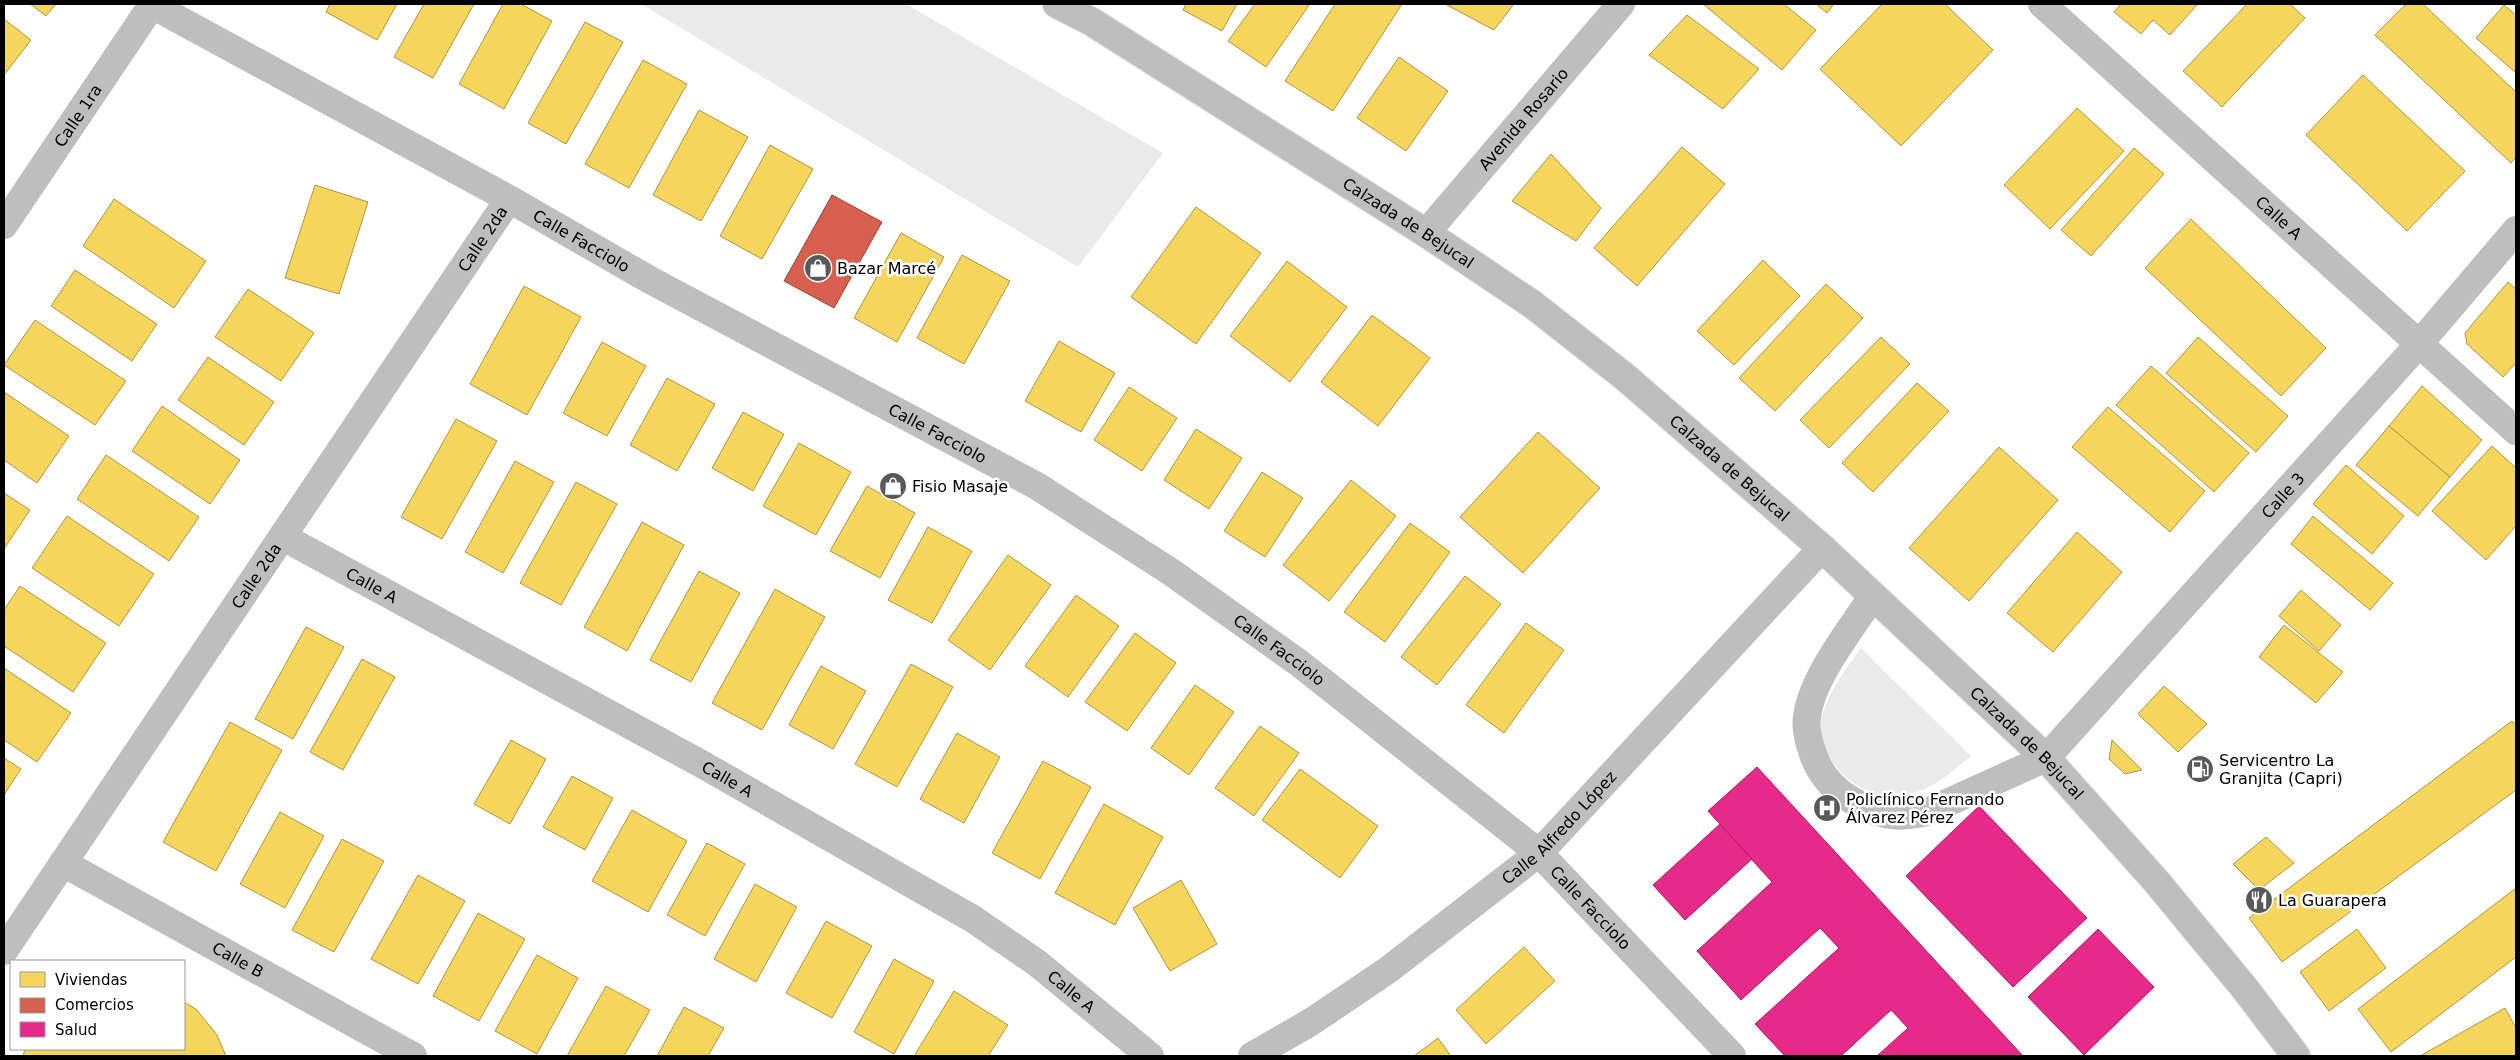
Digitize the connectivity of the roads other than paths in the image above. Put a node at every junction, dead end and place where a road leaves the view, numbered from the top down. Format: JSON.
{"nodes":[{"id":1,"x":1057,"y":4,"type":"edge"},
{"id":2,"x":1621,"y":4,"type":"edge"},
{"id":3,"x":2042,"y":4,"type":"edge"},
{"id":4,"x":152,"y":5,"type":"joint"},
{"id":5,"x":509,"y":199,"type":"junction"},
{"id":6,"x":4,"y":225,"type":"edge"},
{"id":7,"x":2516,"y":230,"type":"edge"},
{"id":8,"x":1426,"y":233,"type":"junction"},
{"id":9,"x":2419,"y":344,"type":"junction"},
{"id":10,"x":2516,"y":431,"type":"edge"},
{"id":11,"x":283,"y":537,"type":"junction"},
{"id":12,"x":1822,"y":548,"type":"junction"},
{"id":13,"x":1872,"y":597,"type":"junction"},
{"id":14,"x":2046,"y":758,"type":"junction"},
{"id":15,"x":1539,"y":853,"type":"junction"},
{"id":16,"x":63,"y":863,"type":"junction"},
{"id":17,"x":4,"y":951,"type":"edge"},
{"id":18,"x":413,"y":1056,"type":"edge"},
{"id":19,"x":1150,"y":1056,"type":"edge"},
{"id":20,"x":1252,"y":1056,"type":"edge"},
{"id":21,"x":1732,"y":1056,"type":"edge"},
{"id":22,"x":2296,"y":1056,"type":"edge"}],
"edges":[{"from":1,"to":8,"type":"main road","name":"Calzada de Bejucal"},
{"from":2,"to":8,"type":"street","name":"Avenida Rosario"},
{"from":3,"to":9,"type":"street","name":"Calle A"},
{"from":4,"to":5,"type":"street","name":"Calle Facciolo"},
{"from":4,"to":6,"type":"street","name":"Calle 1ra"},
{"from":5,"to":11,"type":"street","name":"Calle 2da"},
{"from":5,"to":15,"type":"street","name":"Calle Facciolo"},
{"from":7,"to":9,"type":"street","name":"Calle 3"},
{"from":8,"to":12,"type":"main road","name":"Calzada de Bejucal"},
{"from":9,"to":10,"type":"street","name":"Calle A"},
{"from":9,"to":14,"type":"street","name":"Calle 3"},
{"from":11,"to":16,"type":"street","name":"Calle 2da"},
{"from":11,"to":19,"type":"street","name":"Calle A"},
{"from":12,"to":13,"type":"main road","name":"Calzada de Bejucal"},
{"from":12,"to":15,"type":"street","name":"Calle Alfredo López"},
{"from":13,"to":14,"type":"main road","name":"Calzada de Bejucal"},
{"from":13,"to":14,"type":"street"},
{"from":14,"to":22,"type":"main road","name":"Calzada de Bejucal"},
{"from":15,"to":20,"type":"street","name":"Calle Alfredo López"},
{"from":15,"to":21,"type":"street","name":"Calle Facciolo"},
{"from":16,"to":17,"type":"street","name":"Calle 2da"},
{"from":16,"to":18,"type":"street","name":"Calle B"}]}
